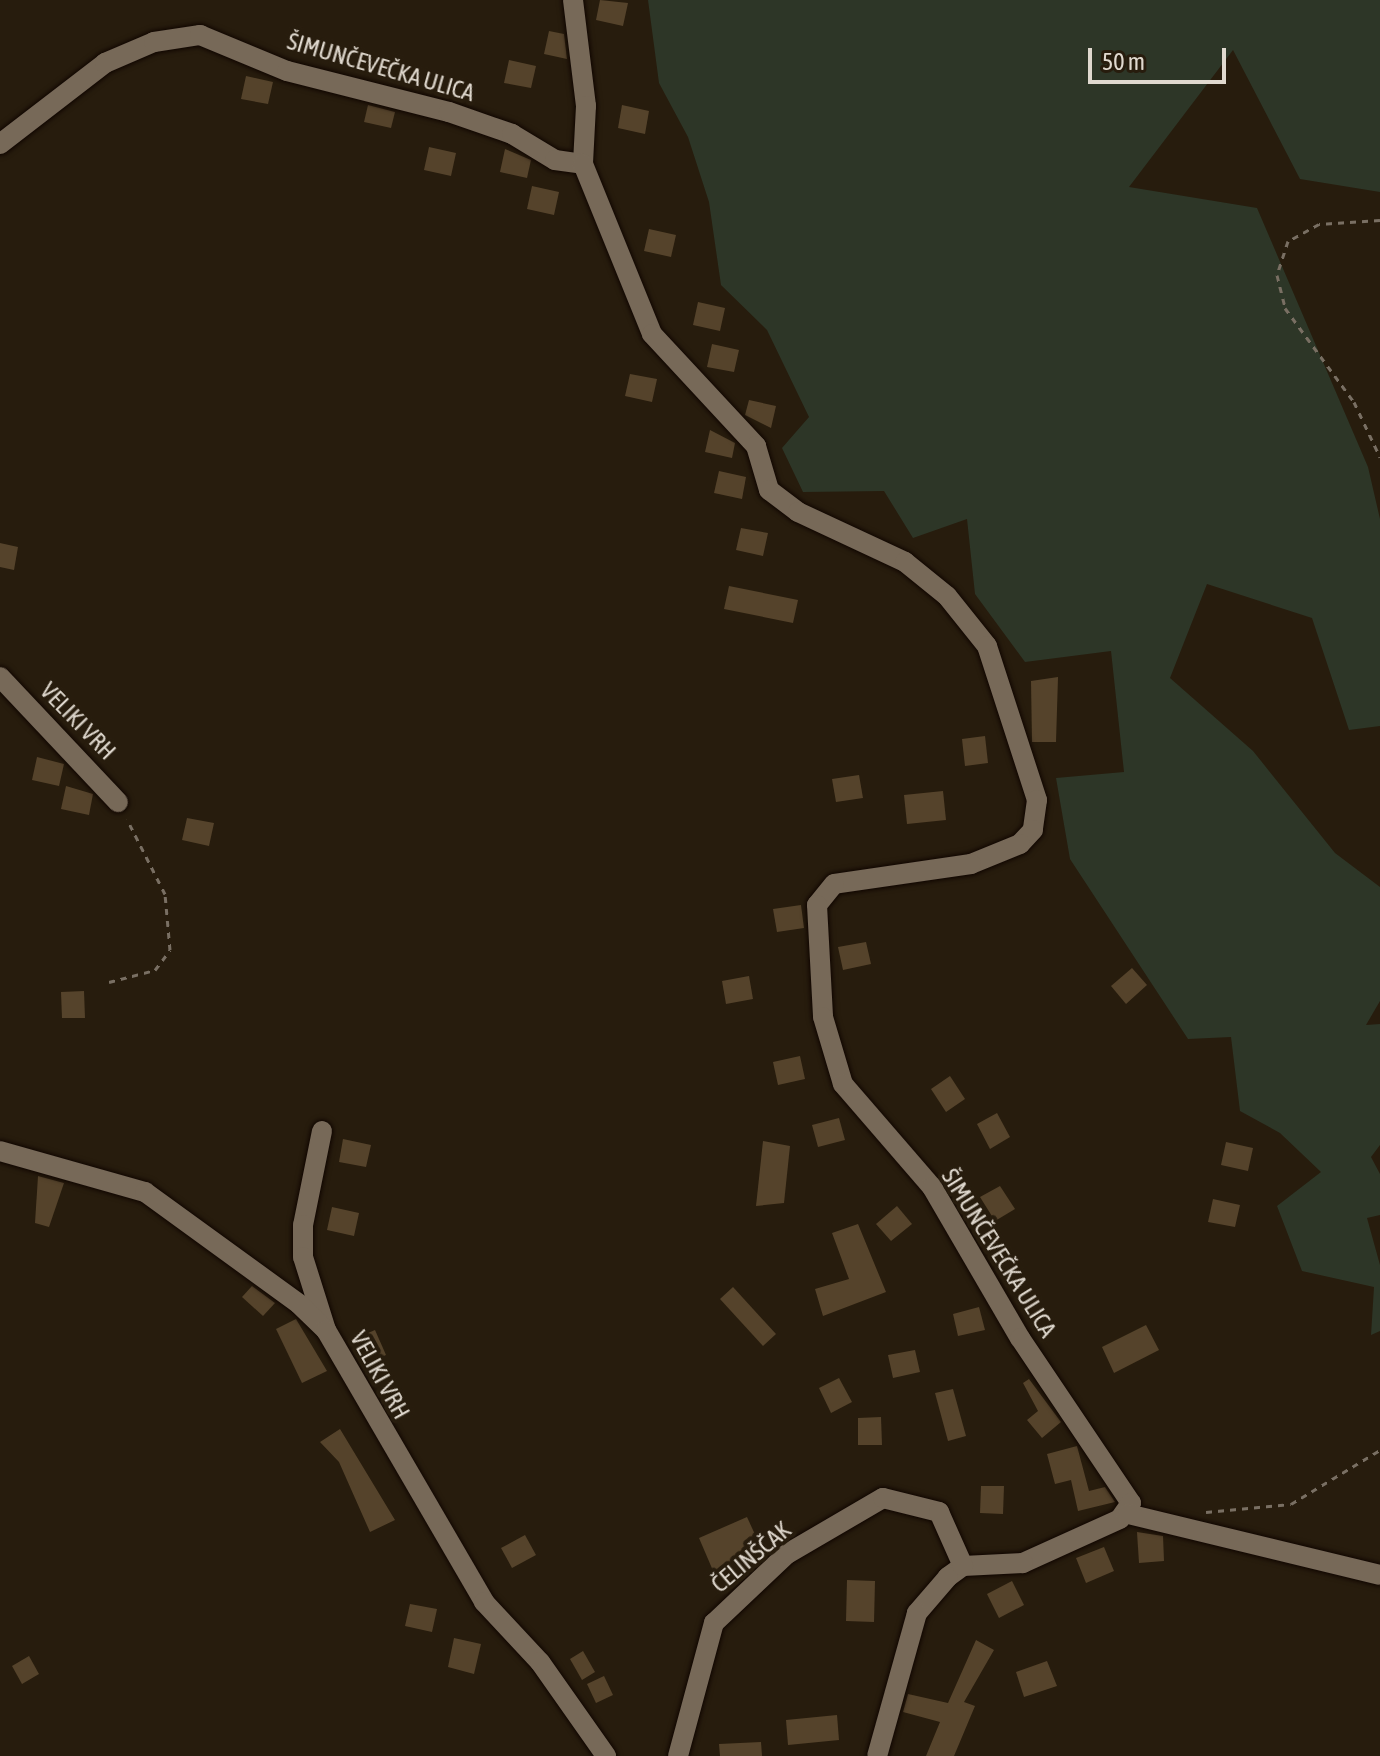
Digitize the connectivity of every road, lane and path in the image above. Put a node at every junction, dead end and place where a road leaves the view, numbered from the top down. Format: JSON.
{"nodes":[{"id":1,"x":573,"y":0,"type":"edge"},
{"id":2,"x":0,"y":144,"type":"edge"},
{"id":3,"x":583,"y":164,"type":"junction"},
{"id":4,"x":1380,"y":220,"type":"edge"},
{"id":5,"x":1380,"y":457,"type":"edge"},
{"id":6,"x":0,"y":677,"type":"edge"},
{"id":7,"x":118,"y":802,"type":"joint"},
{"id":8,"x":109,"y":982,"type":"dead end"},
{"id":9,"x":322,"y":1131,"type":"dead end"},
{"id":10,"x":0,"y":1151,"type":"edge"},
{"id":11,"x":326,"y":1330,"type":"junction"},
{"id":12,"x":1380,"y":1450,"type":"edge"},
{"id":13,"x":1190,"y":1511,"type":"dead end"},
{"id":14,"x":1128,"y":1514,"type":"junction"},
{"id":15,"x":963,"y":1566,"type":"junction"},
{"id":16,"x":1380,"y":1575,"type":"edge"},
{"id":17,"x":606,"y":1756,"type":"edge"},
{"id":18,"x":678,"y":1756,"type":"edge"},
{"id":19,"x":877,"y":1756,"type":"edge"}],
"edges":[{"from":1,"to":3,"type":"street","name":"ŠIMUNČEVEČKA ULICA"},
{"from":2,"to":3,"type":"street","name":"ŠIMUNČEVEČKA ULICA"},
{"from":3,"to":14,"type":"street","name":"ŠIMUNČEVEČKA ULICA"},
{"from":4,"to":5,"type":"path"},
{"from":6,"to":7,"type":"street","name":"VELIKI VRH"},
{"from":7,"to":8,"type":"path"},
{"from":9,"to":11,"type":"street"},
{"from":10,"to":11,"type":"street","name":"VELIKI VRH"},
{"from":11,"to":17,"type":"street","name":"VELIKI VRH"},
{"from":12,"to":13,"type":"path"},
{"from":14,"to":15,"type":"street"},
{"from":14,"to":16,"type":"street"},
{"from":15,"to":18,"type":"street","name":"ČELINŠČAK"},
{"from":15,"to":19,"type":"street"}]}
